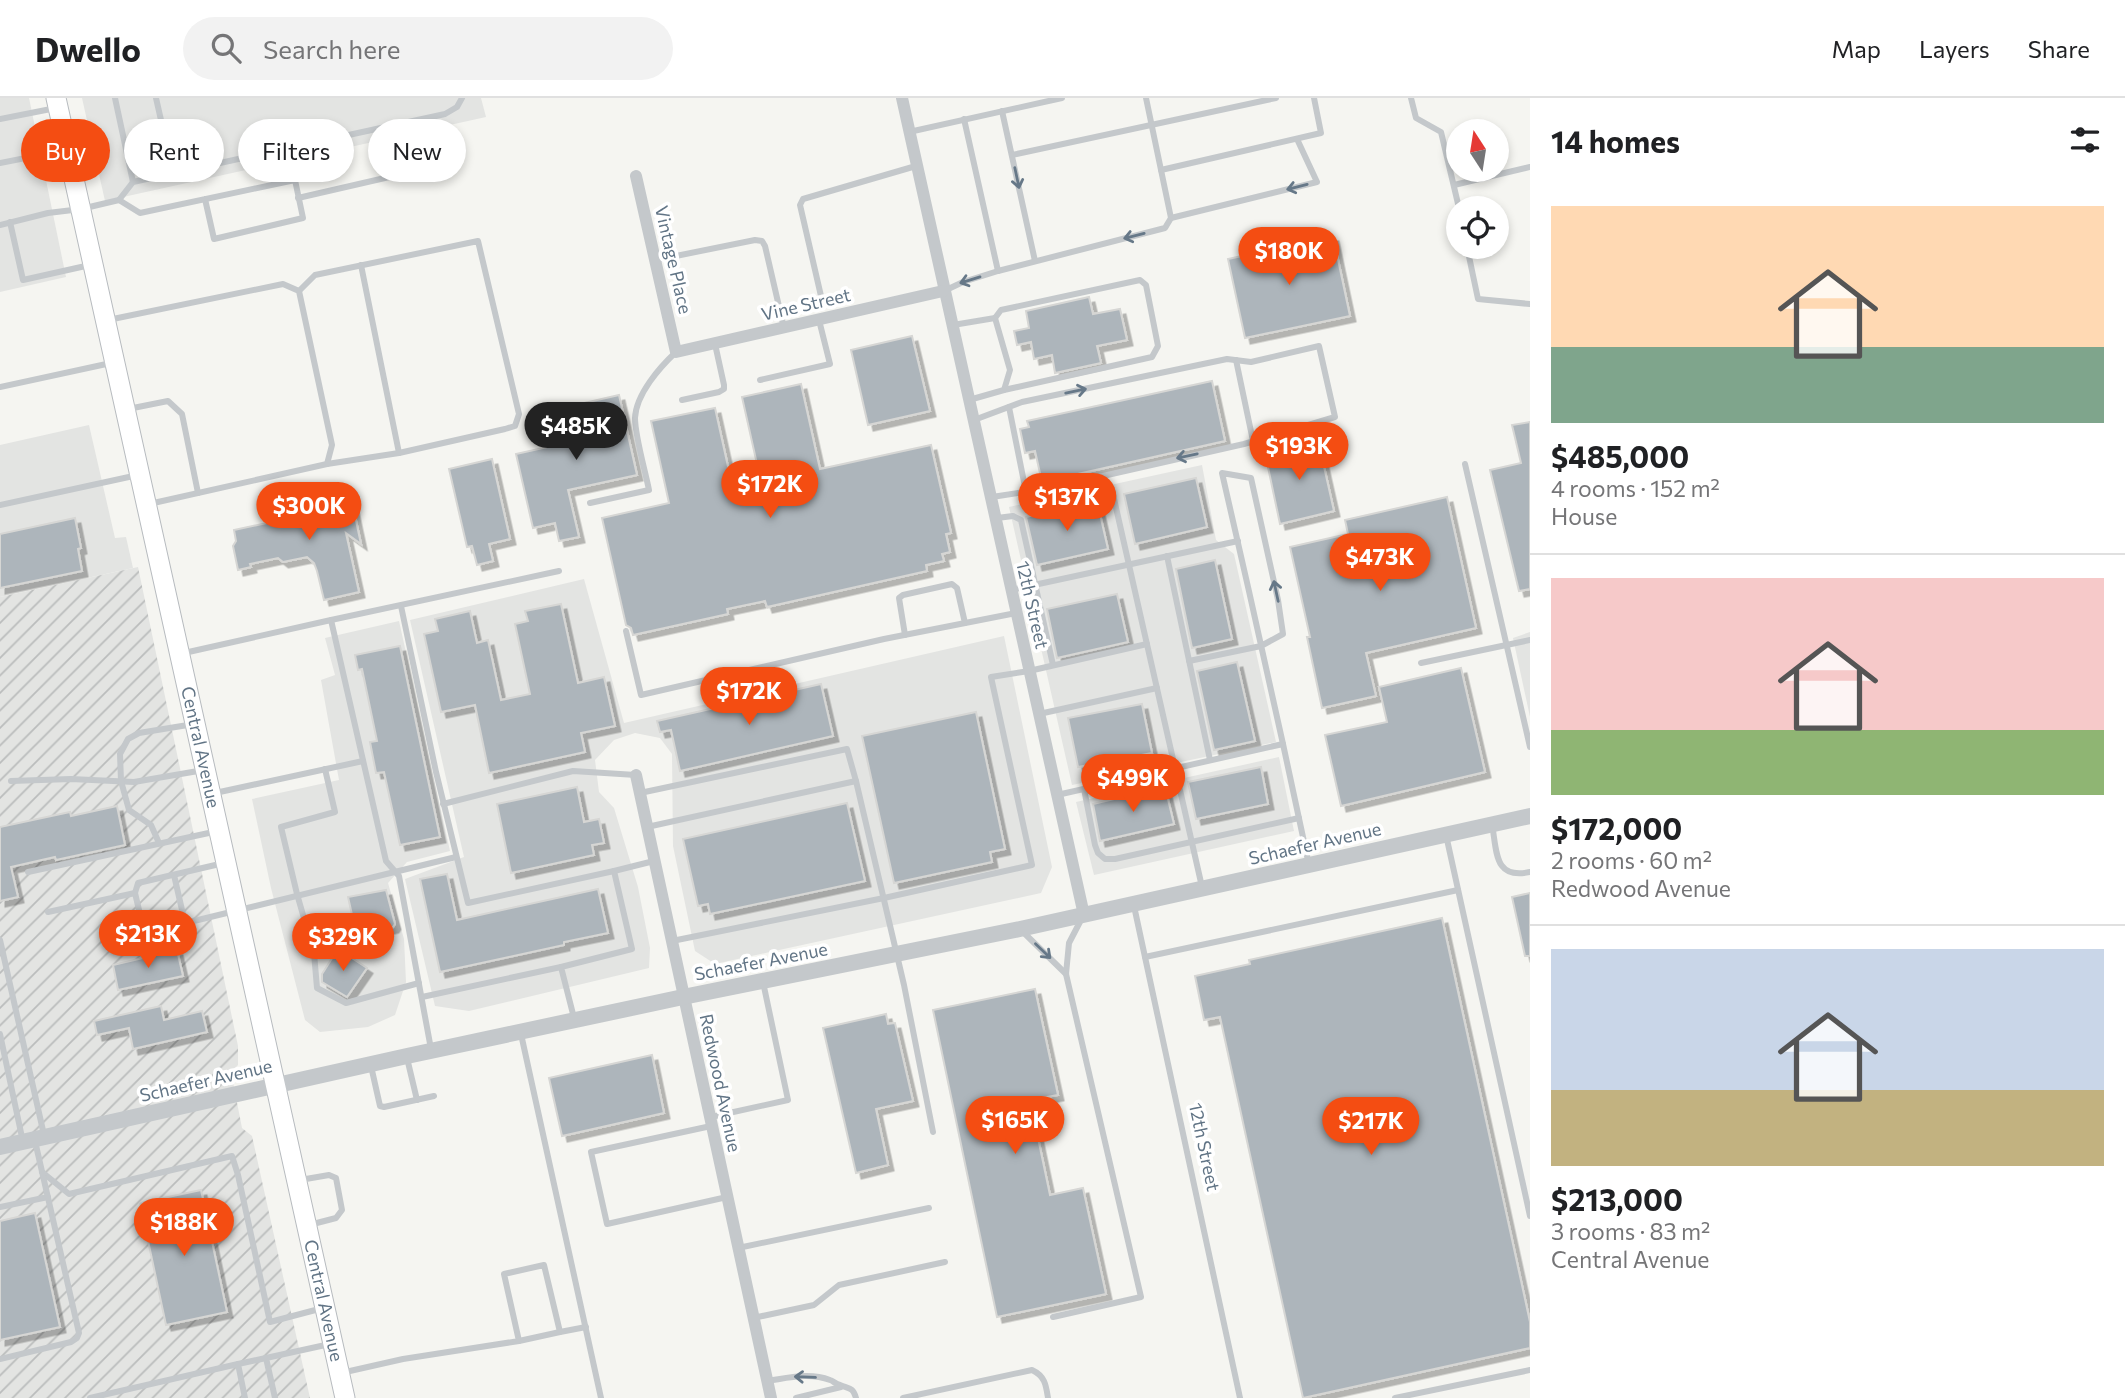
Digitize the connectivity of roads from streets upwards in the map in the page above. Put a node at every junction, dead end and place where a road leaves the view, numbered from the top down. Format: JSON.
{"nodes":[{"id":1,"x":902,"y":98,"type":"edge"},
{"id":2,"x":57,"y":103,"type":"edge"},
{"id":3,"x":636,"y":176,"type":"dead end"},
{"id":4,"x":943,"y":291,"type":"junction"},
{"id":5,"x":676,"y":352,"type":"joint"},
{"id":6,"x":636,"y":775,"type":"road end"},
{"id":7,"x":1530,"y":816,"type":"edge"},
{"id":8,"x":1084,"y":915,"type":"junction"},
{"id":9,"x":683,"y":998,"type":"junction"},
{"id":10,"x":276,"y":1085,"type":"junction"},
{"id":11,"x":0,"y":1147,"type":"edge"},
{"id":12,"x":345,"y":1398,"type":"edge"},
{"id":13,"x":771,"y":1398,"type":"edge"}],
"edges":[{"from":1,"to":4,"type":"street","name":"12th Street"},
{"from":2,"to":10,"type":"main road","name":"Central Avenue"},
{"from":3,"to":5,"type":"street","name":"Vintage Place"},
{"from":4,"to":5,"type":"street","name":"Vine Street"},
{"from":4,"to":8,"type":"street","name":"12th Street"},
{"from":6,"to":9,"type":"street","name":"Redwood Avenue"},
{"from":7,"to":8,"type":"street","name":"Schaefer Avenue"},
{"from":8,"to":9,"type":"street","name":"Schaefer Avenue"},
{"from":9,"to":10,"type":"street","name":"Schaefer Avenue"},
{"from":9,"to":13,"type":"street","name":"Redwood Avenue"},
{"from":10,"to":11,"type":"street","name":"Schaefer Avenue"},
{"from":10,"to":12,"type":"main road","name":"Central Avenue"}]}
